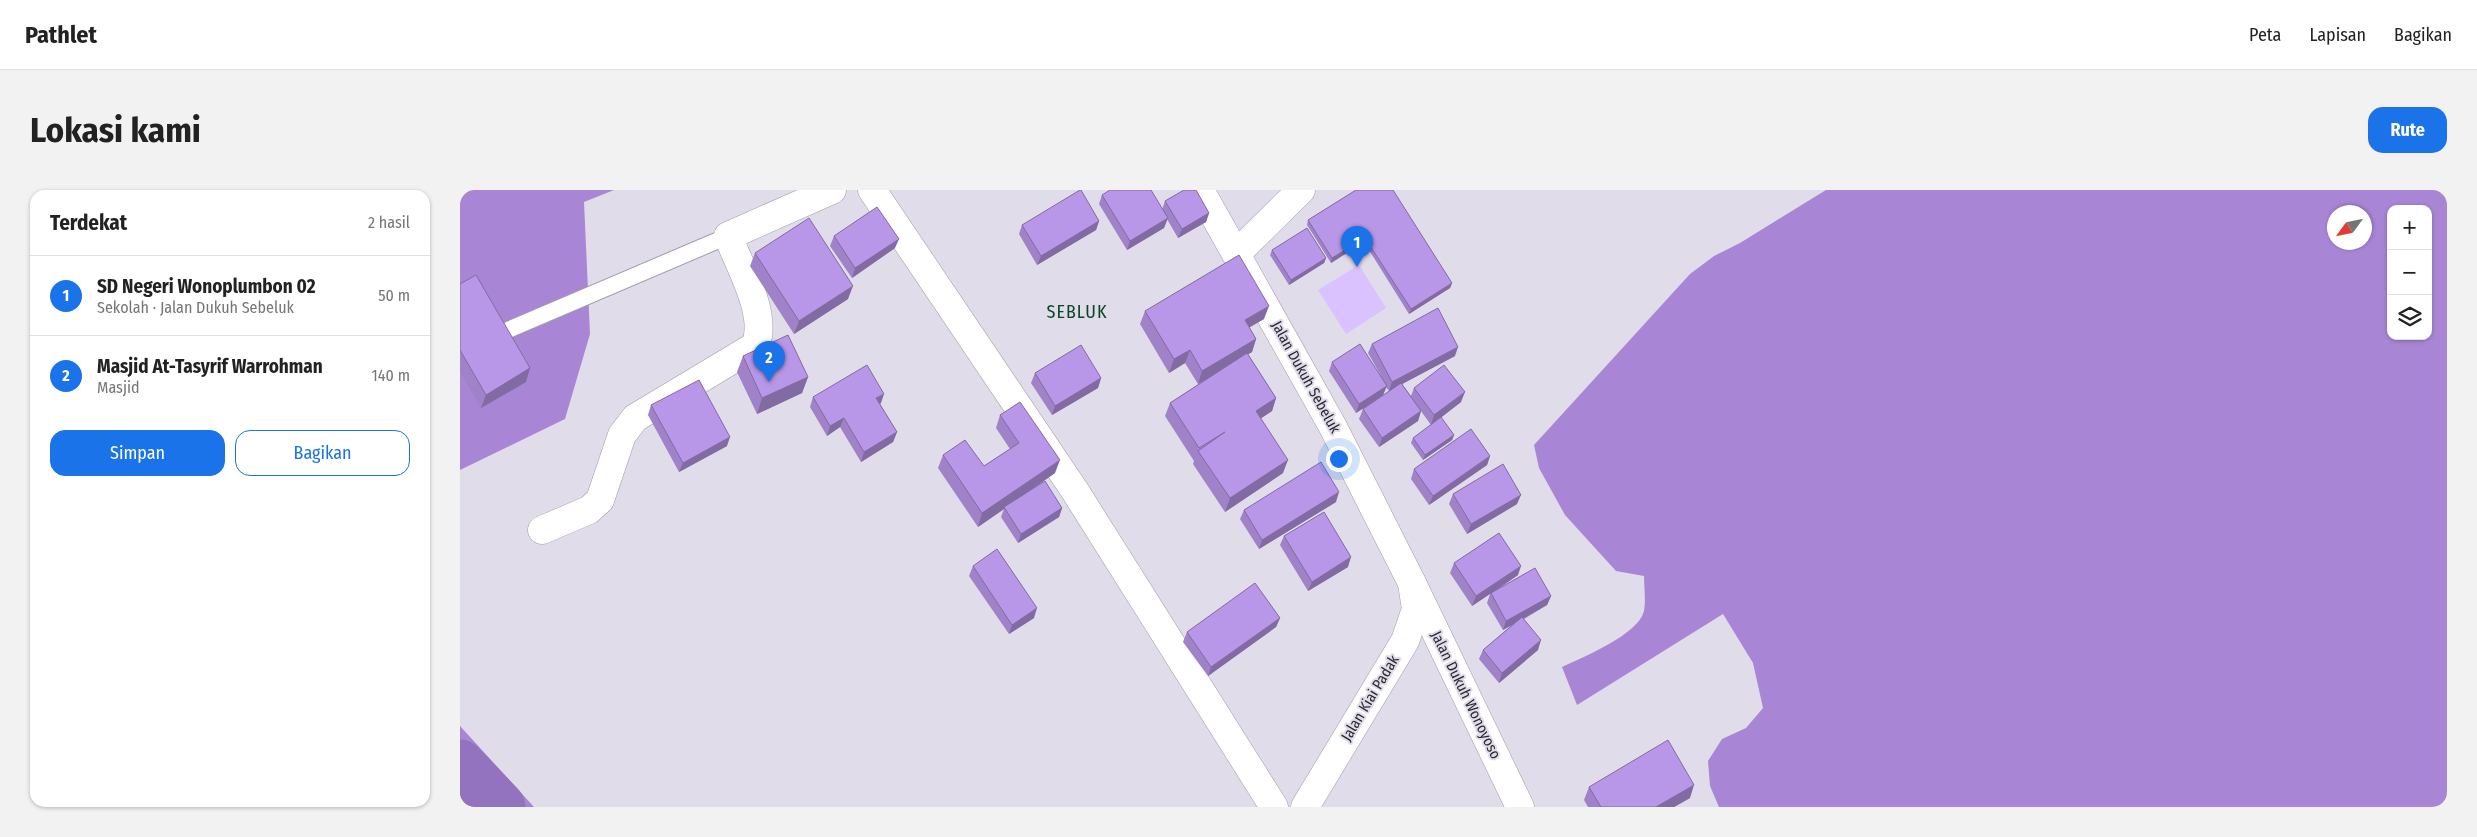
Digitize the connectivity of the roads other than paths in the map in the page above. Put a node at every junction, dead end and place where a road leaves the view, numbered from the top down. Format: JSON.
{"nodes":[{"id":1,"x":832,"y":190,"type":"edge"},
{"id":2,"x":872,"y":190,"type":"edge"},
{"id":3,"x":1200,"y":190,"type":"edge"},
{"id":4,"x":1301,"y":190,"type":"edge"},
{"id":5,"x":728,"y":236,"type":"junction"},
{"id":6,"x":1237,"y":253,"type":"junction"},
{"id":7,"x":508,"y":330,"type":"edge"},
{"id":8,"x":542,"y":530,"type":"dead end"},
{"id":9,"x":1412,"y":583,"type":"junction"},
{"id":10,"x":1274,"y":807,"type":"edge"},
{"id":11,"x":1305,"y":807,"type":"edge"},
{"id":12,"x":1520,"y":807,"type":"edge"}],
"edges":[{"from":1,"to":5,"type":"street"},
{"from":2,"to":10,"type":"street"},
{"from":3,"to":6,"type":"street","name":"Jalan Dukuh Sebeluk"},
{"from":4,"to":6,"type":"street"},
{"from":5,"to":7,"type":"lane"},
{"from":5,"to":8,"type":"street"},
{"from":6,"to":9,"type":"street","name":"Jalan Dukuh Sebeluk"},
{"from":9,"to":11,"type":"street","name":"Jalan Kiai Padak"},
{"from":9,"to":12,"type":"street","name":"Jalan Dukuh Wonoyoso"}]}
